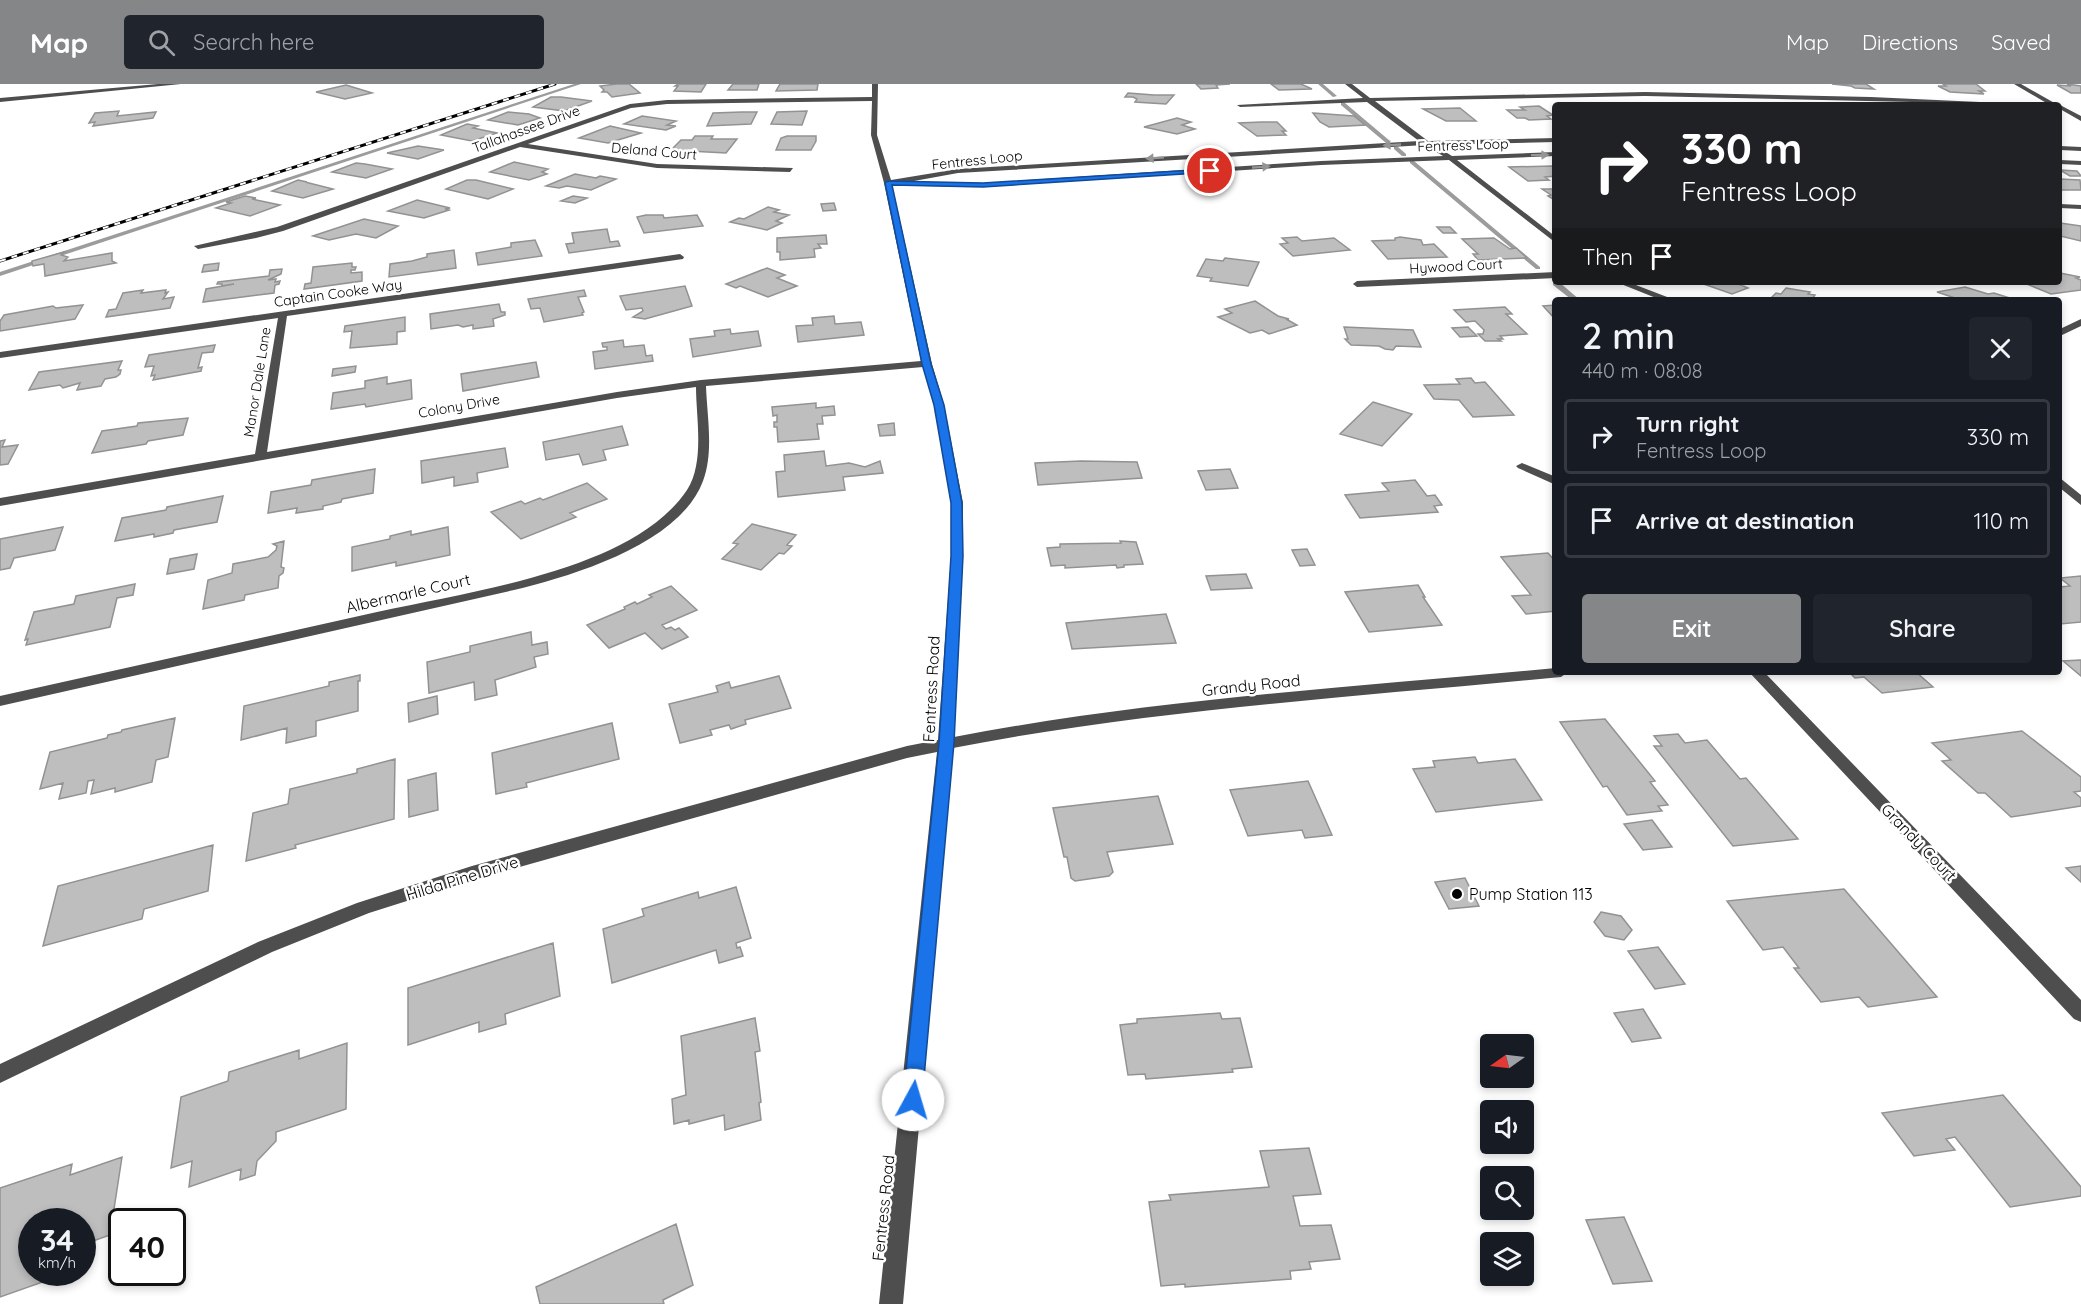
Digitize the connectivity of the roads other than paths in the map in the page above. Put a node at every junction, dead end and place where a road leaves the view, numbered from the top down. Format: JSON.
{"nodes":[{"id":1,"x":178,"y":84,"type":"edge"},
{"id":2,"x":1348,"y":84,"type":"edge"},
{"id":3,"x":2017,"y":84,"type":"edge"},
{"id":4,"x":1698,"y":89,"type":"dead end"},
{"id":5,"x":874,"y":92,"type":"edge"},
{"id":6,"x":1705,"y":94,"type":"junction"},
{"id":7,"x":1366,"y":99,"type":"junction"},
{"id":8,"x":0,"y":100,"type":"edge"},
{"id":9,"x":1949,"y":102,"type":"edge"},
{"id":10,"x":2050,"y":102,"type":"edge"},
{"id":11,"x":1240,"y":105,"type":"dead end"},
{"id":12,"x":2070,"y":106,"type":"dead end"},
{"id":13,"x":2062,"y":107,"type":"edge"},
{"id":14,"x":2062,"y":108,"type":"edge"},
{"id":15,"x":2081,"y":118,"type":"edge"},
{"id":16,"x":1552,"y":140,"type":"edge"},
{"id":17,"x":1426,"y":143,"type":"junction"},
{"id":18,"x":517,"y":145,"type":"junction"},
{"id":19,"x":2062,"y":148,"type":"edge"},
{"id":20,"x":2081,"y":149,"type":"edge"},
{"id":21,"x":1552,"y":154,"type":"edge"},
{"id":22,"x":1448,"y":156,"type":"junction"},
{"id":23,"x":2062,"y":162,"type":"edge"},
{"id":24,"x":2081,"y":163,"type":"edge"},
{"id":25,"x":790,"y":170,"type":"dead end"},
{"id":26,"x":888,"y":183,"type":"junction"},
{"id":27,"x":2062,"y":206,"type":"edge"},
{"id":28,"x":2081,"y":207,"type":"edge"},
{"id":29,"x":1552,"y":238,"type":"edge"},
{"id":30,"x":198,"y":246,"type":"dead end"},
{"id":31,"x":680,"y":257,"type":"dead end"},
{"id":32,"x":1552,"y":275,"type":"edge"},
{"id":33,"x":1357,"y":284,"type":"dead end"},
{"id":34,"x":1628,"y":285,"type":"edge"},
{"id":35,"x":1662,"y":297,"type":"edge"},
{"id":36,"x":283,"y":314,"type":"junction"},
{"id":37,"x":2081,"y":322,"type":"edge"},
{"id":38,"x":2062,"y":332,"type":"edge"},
{"id":39,"x":0,"y":355,"type":"edge"},
{"id":40,"x":927,"y":364,"type":"junction"},
{"id":41,"x":701,"y":383,"type":"junction"},
{"id":42,"x":261,"y":455,"type":"junction"},
{"id":43,"x":1522,"y":466,"type":"dead end"},
{"id":44,"x":1552,"y":480,"type":"edge"},
{"id":45,"x":2062,"y":484,"type":"edge"},
{"id":46,"x":2081,"y":501,"type":"edge"},
{"id":47,"x":0,"y":502,"type":"edge"},
{"id":48,"x":1552,"y":673,"type":"edge"},
{"id":49,"x":1759,"y":675,"type":"edge"},
{"id":50,"x":0,"y":701,"type":"edge"},
{"id":51,"x":946,"y":743,"type":"junction"},
{"id":52,"x":2081,"y":1013,"type":"edge"},
{"id":53,"x":0,"y":1074,"type":"edge"},
{"id":54,"x":891,"y":1304,"type":"edge"}],
"edges":[{"from":1,"to":8,"type":"street"},
{"from":2,"to":7,"type":"street"},
{"from":3,"to":10,"type":"street"},
{"from":4,"to":6,"type":"street"},
{"from":5,"to":18,"type":"street","name":"Tallahassee Drive"},
{"from":5,"to":26,"type":"street","name":"Fentress Road"},
{"from":6,"to":7,"type":"street"},
{"from":6,"to":9,"type":"street"},
{"from":7,"to":11,"type":"street"},
{"from":7,"to":17,"type":"street"},
{"from":12,"to":13,"type":"street"},
{"from":14,"to":15,"type":"street"},
{"from":16,"to":17,"type":"street","name":"Fentress Loop"},
{"from":17,"to":22,"type":"street"},
{"from":17,"to":26,"type":"street","name":"Fentress Loop","one_way":true},
{"from":18,"to":25,"type":"street","name":"Deland Court"},
{"from":18,"to":30,"type":"street","name":"Tallahassee Drive"},
{"from":19,"to":20,"type":"street"},
{"from":22,"to":21,"type":"street","name":"Fentress Loop","one_way":true},
{"from":26,"to":22,"type":"street","name":"Fentress Loop","one_way":true},
{"from":22,"to":29,"type":"street"},
{"from":23,"to":24,"type":"street"},
{"from":26,"to":40,"type":"street","name":"Fentress Road"},
{"from":27,"to":28,"type":"street"},
{"from":31,"to":36,"type":"street","name":"Captain Cooke Way"},
{"from":32,"to":33,"type":"street","name":"Hywood Court"},
{"from":34,"to":35,"type":"street"},
{"from":36,"to":39,"type":"street","name":"Captain Cooke Way"},
{"from":36,"to":42,"type":"street","name":"Manor Dale Lane"},
{"from":37,"to":38,"type":"street"},
{"from":40,"to":41,"type":"street","name":"Colony Drive"},
{"from":40,"to":51,"type":"street","name":"Fentress Road"},
{"from":41,"to":42,"type":"street","name":"Colony Drive"},
{"from":41,"to":50,"type":"street","name":"Albermarle Court"},
{"from":42,"to":47,"type":"street","name":"Colony Drive"},
{"from":43,"to":44,"type":"street"},
{"from":45,"to":46,"type":"street"},
{"from":48,"to":51,"type":"street","name":"Grandy Road"},
{"from":49,"to":52,"type":"street","name":"Grandy Court"},
{"from":51,"to":53,"type":"street","name":"Hilda Pine Drive"},
{"from":51,"to":54,"type":"street","name":"Fentress Road"}]}
